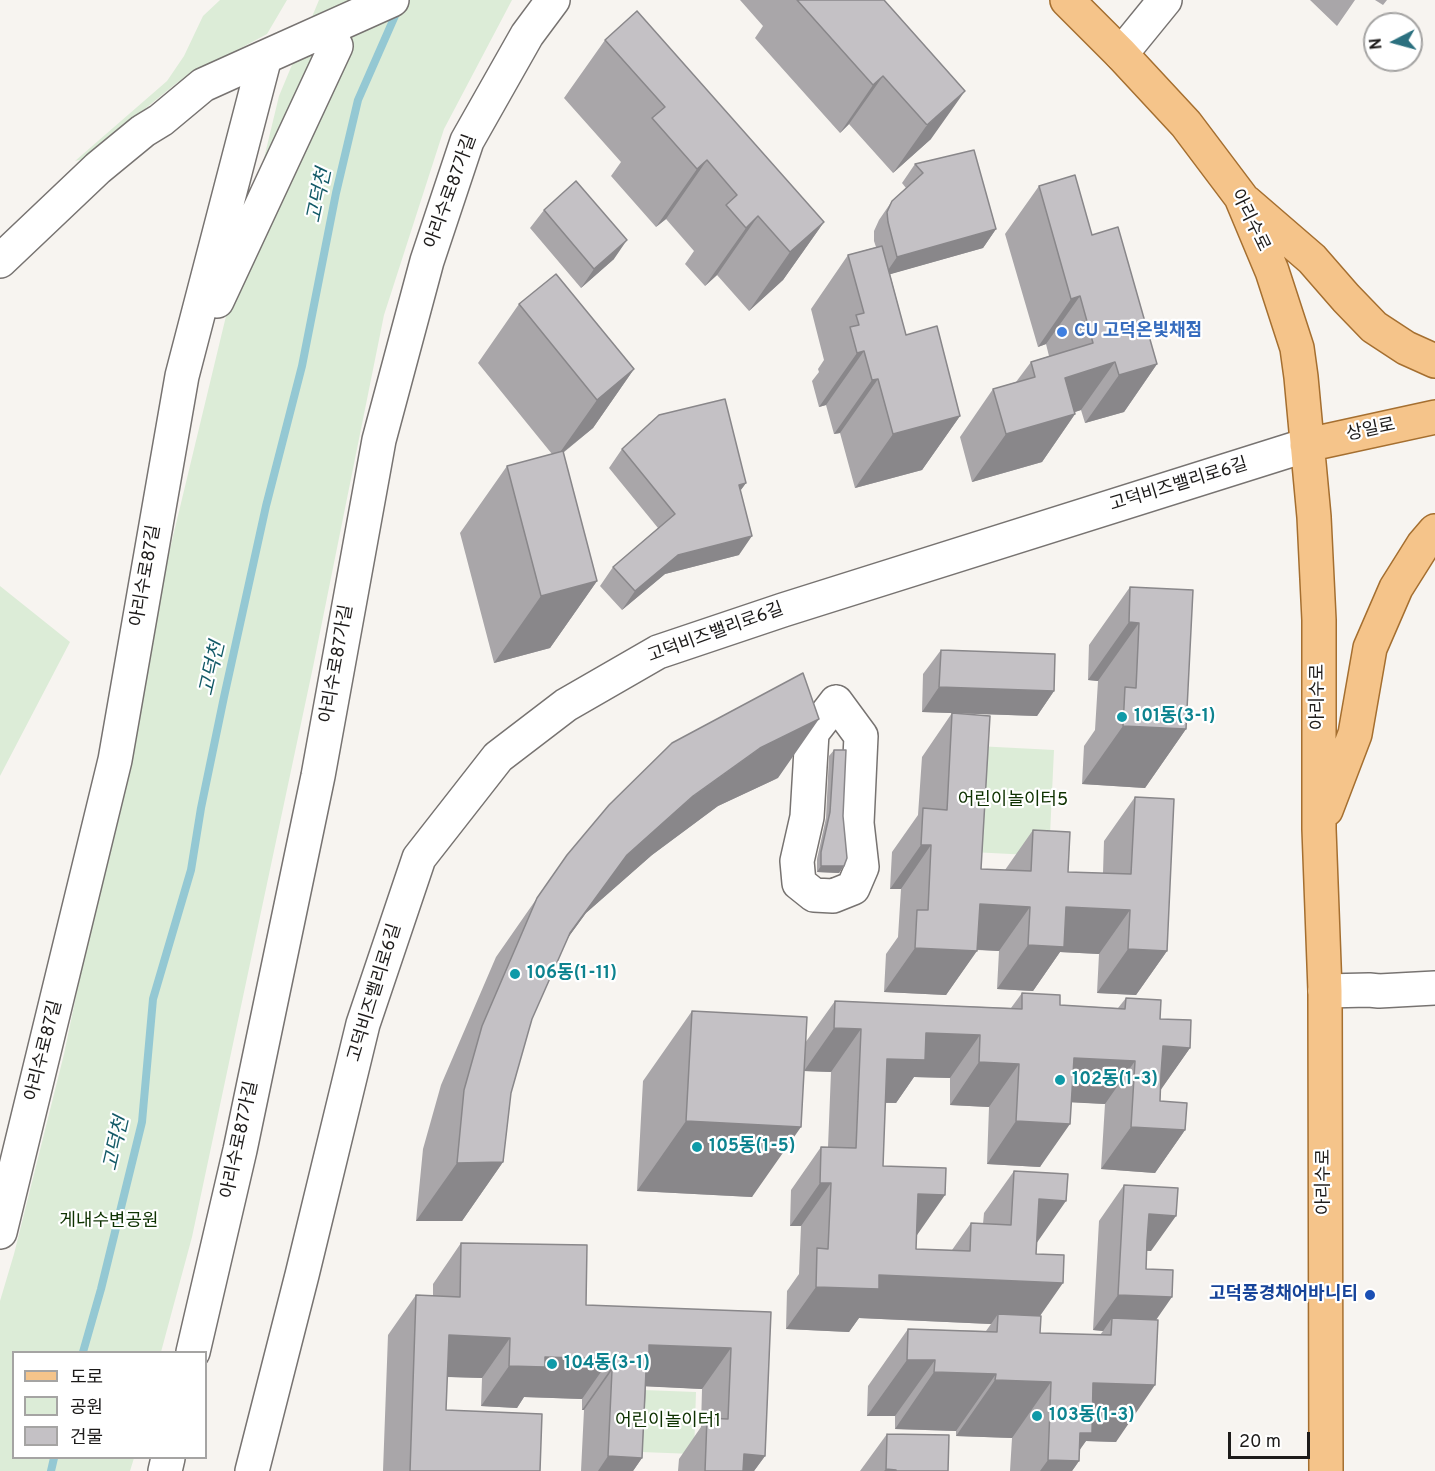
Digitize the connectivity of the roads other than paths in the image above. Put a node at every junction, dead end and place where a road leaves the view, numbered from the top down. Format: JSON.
{"nodes":[{"id":1,"x":393,"y":0,"type":"edge"},
{"id":2,"x":553,"y":0,"type":"edge"},
{"id":3,"x":1066,"y":0,"type":"edge"},
{"id":4,"x":1165,"y":0,"type":"edge"},
{"id":5,"x":336,"y":46,"type":"dead end"},
{"id":6,"x":1121,"y":54,"type":"junction"},
{"id":7,"x":265,"y":57,"type":"junction"},
{"id":8,"x":1241,"y":197,"type":"junction"},
{"id":9,"x":0,"y":261,"type":"edge"},
{"id":10,"x":1435,"y":361,"type":"edge"},
{"id":11,"x":182,"y":376,"type":"junction"},
{"id":12,"x":1435,"y":417,"type":"edge"},
{"id":13,"x":1307,"y":445,"type":"junction"},
{"id":14,"x":1435,"y":531,"type":"edge"},
{"id":15,"x":836,"y":702,"type":"joint"},
{"id":16,"x":1318,"y":829,"type":"junction"},
{"id":17,"x":1435,"y":988,"type":"edge"},
{"id":18,"x":1324,"y":991,"type":"junction"},
{"id":19,"x":0,"y":1232,"type":"edge"},
{"id":20,"x":193,"y":1351,"type":"edge"},
{"id":21,"x":252,"y":1471,"type":"edge"},
{"id":22,"x":1326,"y":1471,"type":"edge"}],
"edges":[{"from":1,"to":7,"type":"street"},
{"from":2,"to":20,"type":"street","name":"아리수로87가길"},
{"from":3,"to":6,"type":"main road","name":"아리수로"},
{"from":4,"to":6,"type":"street"},
{"from":5,"to":11,"type":"street"},
{"from":6,"to":8,"type":"main road","name":"아리수로"},
{"from":7,"to":9,"type":"street"},
{"from":7,"to":11,"type":"street","name":"아리수로87길"},
{"from":8,"to":10,"type":"main road"},
{"from":8,"to":13,"type":"main road","name":"아리수로"},
{"from":11,"to":19,"type":"street","name":"아리수로87길"},
{"from":12,"to":13,"type":"main road","name":"상일로"},
{"from":13,"to":16,"type":"main road","name":"아리수로"},
{"from":13,"to":21,"type":"street","name":"고덕비즈밸리로6길"},
{"from":14,"to":16,"type":"main road"},
{"from":15,"to":15,"type":"street"},
{"from":16,"to":18,"type":"main road","name":"아리수로"},
{"from":17,"to":18,"type":"street"},
{"from":18,"to":22,"type":"main road","name":"아리수로"}]}
